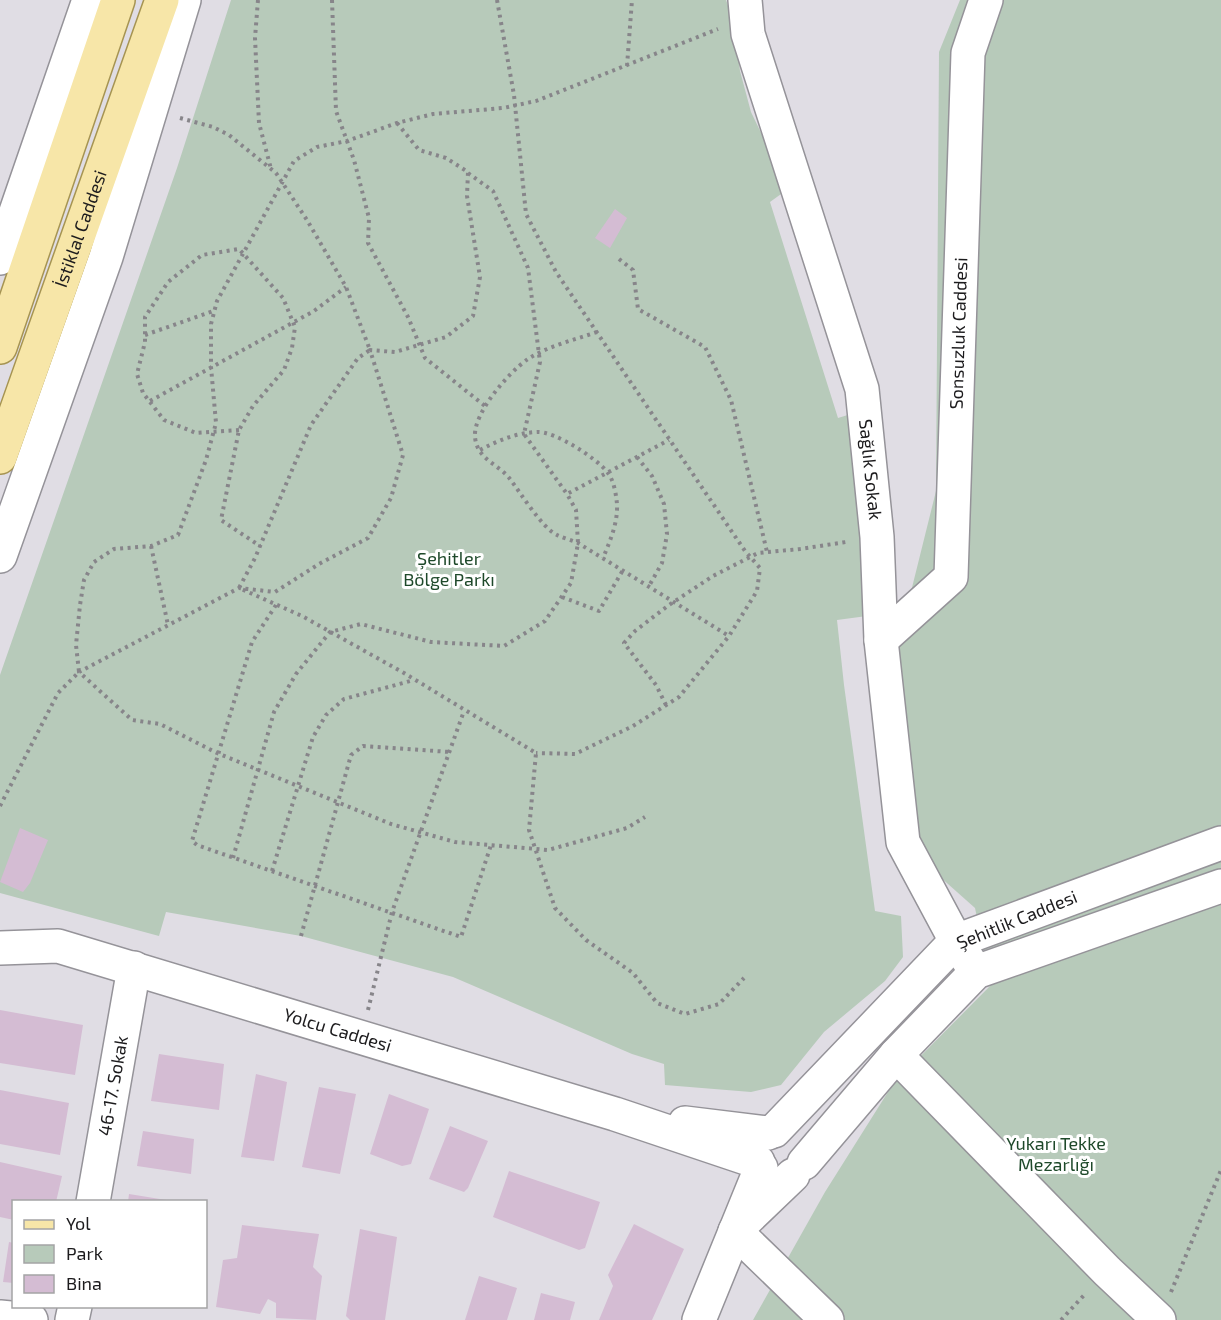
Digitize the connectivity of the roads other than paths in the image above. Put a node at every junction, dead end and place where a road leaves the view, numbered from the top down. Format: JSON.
{"nodes":[{"id":1,"x":89,"y":0,"type":"edge"},
{"id":2,"x":118,"y":0,"type":"edge"},
{"id":3,"x":162,"y":0,"type":"edge"},
{"id":4,"x":184,"y":0,"type":"edge"},
{"id":5,"x":745,"y":0,"type":"edge"},
{"id":6,"x":986,"y":0,"type":"edge"},
{"id":7,"x":0,"y":258,"type":"edge"},
{"id":8,"x":0,"y":347,"type":"edge"},
{"id":9,"x":0,"y":457,"type":"edge"},
{"id":10,"x":0,"y":556,"type":"edge"},
{"id":11,"x":881,"y":640,"type":"junction"},
{"id":12,"x":1221,"y":843,"type":"edge"},
{"id":13,"x":1221,"y":886,"type":"edge"},
{"id":14,"x":0,"y":931,"type":"edge"},
{"id":15,"x":956,"y":941,"type":"junction"},
{"id":16,"x":58,"y":946,"type":"junction"},
{"id":17,"x":0,"y":948,"type":"edge"},
{"id":18,"x":134,"y":968,"type":"junction"},
{"id":19,"x":976,"y":972,"type":"junction"},
{"id":20,"x":896,"y":1055,"type":"junction"},
{"id":21,"x":765,"y":1149,"type":"junction"},
{"id":22,"x":799,"y":1169,"type":"junction"},
{"id":23,"x":93,"y":1200,"type":"edge"},
{"id":24,"x":735,"y":1231,"type":"junction"},
{"id":25,"x":1163,"y":1309,"type":"edge"},
{"id":26,"x":0,"y":1317,"type":"edge"},
{"id":27,"x":32,"y":1320,"type":"edge"},
{"id":28,"x":699,"y":1320,"type":"edge"},
{"id":29,"x":827,"y":1320,"type":"edge"}],
"edges":[{"from":1,"to":7,"type":"street"},
{"from":2,"to":8,"type":"main road"},
{"from":3,"to":9,"type":"main road","name":"İstiklal Caddesi"},
{"from":4,"to":10,"type":"street"},
{"from":5,"to":11,"type":"street","name":"Sağlık Sokak"},
{"from":6,"to":11,"type":"street","name":"Sonsuzluk Caddesi"},
{"from":11,"to":15,"type":"street","name":"Sağlık Sokak"},
{"from":12,"to":15,"type":"street","name":"Şehitlik Caddesi"},
{"from":13,"to":19,"type":"street","name":"Şehitlik Caddesi"},
{"from":14,"to":16,"type":"street","name":"Yolcu Caddesi"},
{"from":15,"to":19,"type":"street","name":"Sağlık Sokak"},
{"from":15,"to":21,"type":"street","name":"Şehitlik Caddesi"},
{"from":16,"to":17,"type":"street","name":"Yolcu Caddesi"},
{"from":16,"to":18,"type":"street","name":"Yolcu Caddesi"},
{"from":18,"to":21,"type":"street","name":"Yolcu Caddesi"},
{"from":18,"to":23,"type":"street","name":"46-17. Sokak"},
{"from":19,"to":20,"type":"street","name":"Şehitlik Caddesi"},
{"from":20,"to":22,"type":"street","name":"Şehitlik Caddesi"},
{"from":20,"to":25,"type":"street"},
{"from":21,"to":22,"type":"street"},
{"from":21,"to":22,"type":"street"},
{"from":21,"to":24,"type":"street"},
{"from":22,"to":24,"type":"street","name":"Şehitlik Caddesi"},
{"from":24,"to":28,"type":"street"},
{"from":24,"to":29,"type":"street"},
{"from":26,"to":27,"type":"street"}]}
